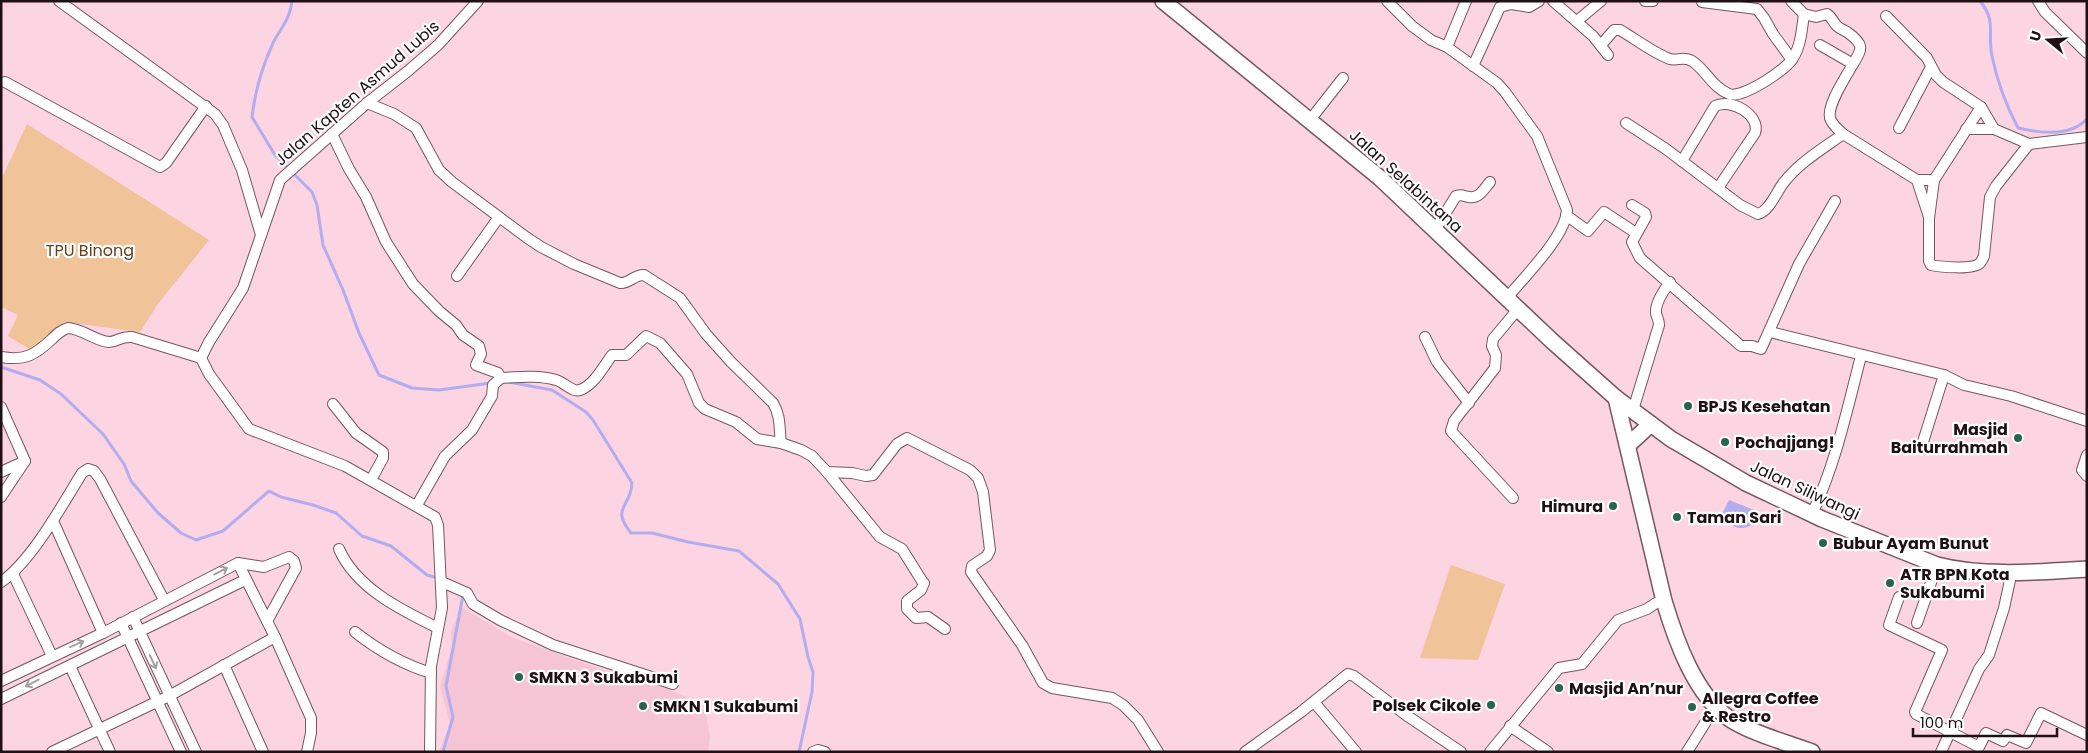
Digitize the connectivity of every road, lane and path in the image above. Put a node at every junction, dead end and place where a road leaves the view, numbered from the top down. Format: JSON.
{"nodes":[{"id":1,"x":59,"y":1,"type":"edge"},
{"id":2,"x":478,"y":1,"type":"edge"},
{"id":3,"x":1163,"y":1,"type":"edge"},
{"id":4,"x":1387,"y":1,"type":"edge"},
{"id":5,"x":1466,"y":1,"type":"edge"},
{"id":6,"x":1539,"y":1,"type":"edge"},
{"id":7,"x":1553,"y":1,"type":"edge"},
{"id":8,"x":1601,"y":1,"type":"edge"},
{"id":9,"x":1645,"y":1,"type":"edge"},
{"id":10,"x":1653,"y":1,"type":"edge"},
{"id":11,"x":1791,"y":1,"type":"edge"},
{"id":12,"x":2038,"y":1,"type":"edge"},
{"id":13,"x":1702,"y":2,"type":"edge"},
{"id":14,"x":1721,"y":3,"type":"edge"},
{"id":15,"x":1804,"y":14,"type":"junction"},
{"id":16,"x":1886,"y":16,"type":"dead end"},
{"id":17,"x":1577,"y":21,"type":"junction"},
{"id":18,"x":1600,"y":45,"type":"junction"},
{"id":19,"x":1820,"y":45,"type":"dead end"},
{"id":20,"x":1447,"y":47,"type":"junction"},
{"id":21,"x":2087,"y":53,"type":"edge"},
{"id":22,"x":1608,"y":55,"type":"dead end"},
{"id":23,"x":1792,"y":60,"type":"junction"},
{"id":24,"x":1853,"y":64,"type":"junction"},
{"id":25,"x":1473,"y":66,"type":"junction"},
{"id":26,"x":1931,"y":67,"type":"junction"},
{"id":27,"x":1343,"y":78,"type":"dead end"},
{"id":28,"x":5,"y":82,"type":"dead end"},
{"id":29,"x":367,"y":102,"type":"junction"},
{"id":30,"x":206,"y":106,"type":"junction"},
{"id":31,"x":1981,"y":107,"type":"junction"},
{"id":32,"x":1310,"y":120,"type":"junction"},
{"id":33,"x":1626,"y":123,"type":"dead end"},
{"id":34,"x":1899,"y":128,"type":"dead end"},
{"id":35,"x":1994,"y":129,"type":"junction"},
{"id":36,"x":1966,"y":130,"type":"junction"},
{"id":37,"x":332,"y":134,"type":"junction"},
{"id":38,"x":1843,"y":134,"type":"junction"},
{"id":39,"x":2087,"y":137,"type":"edge"},
{"id":40,"x":2028,"y":144,"type":"junction"},
{"id":41,"x":1682,"y":161,"type":"junction"},
{"id":42,"x":1917,"y":180,"type":"junction"},
{"id":43,"x":1934,"y":180,"type":"junction"},
{"id":44,"x":1490,"y":182,"type":"dead end"},
{"id":45,"x":1718,"y":188,"type":"junction"},
{"id":46,"x":1835,"y":201,"type":"dead end"},
{"id":47,"x":1632,"y":205,"type":"dead end"},
{"id":48,"x":1566,"y":215,"type":"junction"},
{"id":49,"x":499,"y":217,"type":"junction"},
{"id":50,"x":1929,"y":218,"type":"junction"},
{"id":51,"x":1435,"y":230,"type":"junction"},
{"id":52,"x":1636,"y":233,"type":"junction"},
{"id":53,"x":262,"y":236,"type":"junction"},
{"id":54,"x":457,"y":276,"type":"dead end"},
{"id":55,"x":1670,"y":282,"type":"junction"},
{"id":56,"x":1507,"y":298,"type":"junction"},
{"id":57,"x":1518,"y":309,"type":"junction"},
{"id":58,"x":1770,"y":332,"type":"junction"},
{"id":59,"x":1425,"y":337,"type":"dead end"},
{"id":60,"x":1861,"y":356,"type":"junction"},
{"id":61,"x":1,"y":357,"type":"edge"},
{"id":62,"x":201,"y":358,"type":"junction"},
{"id":63,"x":1944,"y":375,"type":"junction"},
{"id":64,"x":501,"y":378,"type":"junction"},
{"id":65,"x":1616,"y":398,"type":"junction"},
{"id":66,"x":1469,"y":403,"type":"junction"},
{"id":67,"x":333,"y":404,"type":"dead end"},
{"id":68,"x":1,"y":407,"type":"edge"},
{"id":69,"x":1633,"y":410,"type":"junction"},
{"id":70,"x":2087,"y":421,"type":"edge"},
{"id":71,"x":1651,"y":424,"type":"junction"},
{"id":72,"x":781,"y":443,"type":"junction"},
{"id":73,"x":1628,"y":445,"type":"junction"},
{"id":74,"x":1922,"y":445,"type":"dead end"},
{"id":75,"x":2087,"y":454,"type":"edge"},
{"id":76,"x":25,"y":461,"type":"junction"},
{"id":77,"x":1,"y":472,"type":"edge"},
{"id":78,"x":827,"y":472,"type":"junction"},
{"id":79,"x":2087,"y":476,"type":"edge"},
{"id":80,"x":372,"y":480,"type":"junction"},
{"id":81,"x":1,"y":497,"type":"edge"},
{"id":82,"x":1513,"y":498,"type":"dead end"},
{"id":83,"x":417,"y":505,"type":"junction"},
{"id":84,"x":1812,"y":514,"type":"junction"},
{"id":85,"x":52,"y":521,"type":"junction"},
{"id":86,"x":339,"y":549,"type":"dead end"},
{"id":87,"x":238,"y":563,"type":"junction"},
{"id":88,"x":1937,"y":565,"type":"junction"},
{"id":89,"x":2087,"y":569,"type":"edge"},
{"id":90,"x":2012,"y":571,"type":"junction"},
{"id":91,"x":13,"y":574,"type":"junction"},
{"id":92,"x":245,"y":580,"type":"junction"},
{"id":93,"x":1,"y":582,"type":"edge"},
{"id":94,"x":442,"y":582,"type":"junction"},
{"id":95,"x":1899,"y":597,"type":"dead end"},
{"id":96,"x":164,"y":600,"type":"junction"},
{"id":97,"x":1664,"y":602,"type":"junction"},
{"id":98,"x":133,"y":617,"type":"junction"},
{"id":99,"x":266,"y":621,"type":"junction"},
{"id":100,"x":121,"y":623,"type":"junction"},
{"id":101,"x":1917,"y":623,"type":"dead end"},
{"id":102,"x":438,"y":628,"type":"junction"},
{"id":103,"x":945,"y":629,"type":"dead end"},
{"id":104,"x":103,"y":632,"type":"junction"},
{"id":105,"x":139,"y":632,"type":"junction"},
{"id":106,"x":355,"y":632,"type":"dead end"},
{"id":107,"x":275,"y":637,"type":"junction"},
{"id":108,"x":128,"y":638,"type":"junction"},
{"id":109,"x":52,"y":656,"type":"junction"},
{"id":110,"x":224,"y":665,"type":"junction"},
{"id":111,"x":70,"y":666,"type":"junction"},
{"id":112,"x":431,"y":673,"type":"junction"},
{"id":113,"x":2,"y":680,"type":"edge"},
{"id":114,"x":673,"y":684,"type":"dead end"},
{"id":115,"x":169,"y":696,"type":"junction"},
{"id":116,"x":1,"y":699,"type":"edge"},
{"id":117,"x":157,"y":702,"type":"junction"},
{"id":118,"x":1314,"y":702,"type":"junction"},
{"id":119,"x":1714,"y":707,"type":"junction"},
{"id":120,"x":1510,"y":726,"type":"junction"},
{"id":121,"x":100,"y":729,"type":"junction"},
{"id":122,"x":1950,"y":731,"type":"junction"},
{"id":123,"x":2087,"y":735,"type":"edge"},
{"id":124,"x":1454,"y":750,"type":"edge"},
{"id":125,"x":194,"y":751,"type":"edge"},
{"id":126,"x":1688,"y":751,"type":"edge"},
{"id":127,"x":52,"y":752,"type":"edge"},
{"id":128,"x":110,"y":752,"type":"edge"},
{"id":129,"x":180,"y":752,"type":"edge"},
{"id":130,"x":264,"y":752,"type":"edge"},
{"id":131,"x":307,"y":752,"type":"edge"},
{"id":132,"x":430,"y":752,"type":"edge"},
{"id":133,"x":813,"y":752,"type":"edge"},
{"id":134,"x":825,"y":752,"type":"edge"},
{"id":135,"x":1158,"y":752,"type":"edge"},
{"id":136,"x":1245,"y":752,"type":"edge"},
{"id":137,"x":1356,"y":752,"type":"edge"},
{"id":138,"x":1490,"y":752,"type":"edge"},
{"id":139,"x":1548,"y":752,"type":"edge"},
{"id":140,"x":1812,"y":752,"type":"edge"},
{"id":141,"x":1941,"y":752,"type":"edge"}],
"edges":[{"from":1,"to":30,"type":"street"},
{"from":2,"to":29,"type":"street","name":"Jalan Kapten Asmud Lubis"},
{"from":3,"to":32,"type":"street","name":"Jalan Selabintana"},
{"from":4,"to":20,"type":"street"},
{"from":5,"to":20,"type":"street"},
{"from":6,"to":25,"type":"street"},
{"from":7,"to":17,"type":"street"},
{"from":8,"to":17,"type":"street"},
{"from":9,"to":10,"type":"street"},
{"from":11,"to":15,"type":"street"},
{"from":12,"to":21,"type":"street"},
{"from":13,"to":14,"type":"street"},
{"from":14,"to":23,"type":"street"},
{"from":15,"to":23,"type":"street"},
{"from":15,"to":24,"type":"street"},
{"from":16,"to":26,"type":"street"},
{"from":17,"to":18,"type":"street"},
{"from":18,"to":22,"type":"street"},
{"from":18,"to":23,"type":"street"},
{"from":19,"to":24,"type":"street"},
{"from":20,"to":25,"type":"street"},
{"from":24,"to":38,"type":"street"},
{"from":25,"to":48,"type":"street"},
{"from":26,"to":31,"type":"street"},
{"from":26,"to":34,"type":"street"},
{"from":27,"to":32,"type":"street"},
{"from":28,"to":30,"type":"street"},
{"from":29,"to":37,"type":"street","name":"Jalan Kapten Asmud Lubis"},
{"from":29,"to":49,"type":"street"},
{"from":30,"to":53,"type":"street"},
{"from":31,"to":35,"type":"street"},
{"from":31,"to":36,"type":"street"},
{"from":32,"to":51,"type":"street","name":"Jalan Selabintana"},
{"from":33,"to":41,"type":"street"},
{"from":35,"to":36,"type":"street"},
{"from":35,"to":40,"type":"street"},
{"from":36,"to":43,"type":"street"},
{"from":37,"to":53,"type":"street","name":"Jalan Kapten Asmud Lubis"},
{"from":37,"to":64,"type":"street"},
{"from":38,"to":42,"type":"street"},
{"from":38,"to":45,"type":"street"},
{"from":39,"to":40,"type":"street"},
{"from":40,"to":50,"type":"street"},
{"from":41,"to":45,"type":"street"},
{"from":41,"to":45,"type":"street"},
{"from":42,"to":43,"type":"street"},
{"from":42,"to":50,"type":"street"},
{"from":43,"to":50,"type":"street"},
{"from":44,"to":51,"type":"street"},
{"from":46,"to":58,"type":"street"},
{"from":47,"to":52,"type":"street"},
{"from":48,"to":52,"type":"street"},
{"from":48,"to":56,"type":"street"},
{"from":49,"to":54,"type":"street"},
{"from":49,"to":72,"type":"street"},
{"from":51,"to":56,"type":"street","name":"Jalan Selabintana"},
{"from":52,"to":55,"type":"street"},
{"from":53,"to":62,"type":"street","name":"Jalan Kapten Asmud Lubis"},
{"from":55,"to":58,"type":"street"},
{"from":55,"to":69,"type":"street"},
{"from":56,"to":57,"type":"street","name":"Jalan Selabintana"},
{"from":57,"to":65,"type":"street","name":"Jalan Selabintana"},
{"from":57,"to":66,"type":"street"},
{"from":58,"to":60,"type":"street"},
{"from":59,"to":66,"type":"street"},
{"from":60,"to":63,"type":"street"},
{"from":60,"to":84,"type":"street"},
{"from":61,"to":62,"type":"street"},
{"from":62,"to":80,"type":"street"},
{"from":63,"to":70,"type":"street"},
{"from":63,"to":74,"type":"street"},
{"from":64,"to":72,"type":"street"},
{"from":64,"to":83,"type":"street"},
{"from":65,"to":69,"type":"street","name":"Jalan Siliwangi"},
{"from":65,"to":73,"type":"street"},
{"from":66,"to":82,"type":"street"},
{"from":67,"to":80,"type":"street"},
{"from":68,"to":76,"type":"street"},
{"from":69,"to":71,"type":"street","name":"Jalan Siliwangi"},
{"from":71,"to":73,"type":"street"},
{"from":71,"to":84,"type":"street","name":"Jalan Siliwangi"},
{"from":72,"to":78,"type":"street"},
{"from":73,"to":97,"type":"street"},
{"from":75,"to":79,"type":"street"},
{"from":76,"to":77,"type":"street"},
{"from":76,"to":81,"type":"street"},
{"from":78,"to":103,"type":"street"},
{"from":78,"to":135,"type":"street"},
{"from":80,"to":83,"type":"street"},
{"from":83,"to":94,"type":"street"},
{"from":84,"to":88,"type":"street","name":"Jalan Siliwangi"},
{"from":85,"to":91,"type":"street"},
{"from":85,"to":96,"type":"street"},
{"from":85,"to":104,"type":"street"},
{"from":86,"to":102,"type":"street"},
{"from":87,"to":92,"type":"street"},
{"from":96,"to":87,"type":"street","one_way":true},
{"from":87,"to":99,"type":"street"},
{"from":88,"to":90,"type":"street","name":"Jalan Siliwangi"},
{"from":88,"to":101,"type":"street"},
{"from":89,"to":90,"type":"street","name":"Jalan Siliwangi"},
{"from":90,"to":122,"type":"street"},
{"from":91,"to":93,"type":"street"},
{"from":91,"to":109,"type":"street"},
{"from":92,"to":99,"type":"street"},
{"from":92,"to":105,"type":"street"},
{"from":94,"to":102,"type":"street"},
{"from":94,"to":114,"type":"street"},
{"from":95,"to":122,"type":"street"},
{"from":96,"to":98,"type":"street"},
{"from":97,"to":119,"type":"street"},
{"from":97,"to":120,"type":"street"},
{"from":98,"to":100,"type":"street"},
{"from":98,"to":105,"type":"street"},
{"from":99,"to":107,"type":"street"},
{"from":100,"to":104,"type":"street"},
{"from":100,"to":108,"type":"street"},
{"from":102,"to":112,"type":"street"},
{"from":109,"to":104,"type":"street","one_way":true},
{"from":105,"to":108,"type":"street"},
{"from":105,"to":115,"type":"street","one_way":true},
{"from":106,"to":112,"type":"street"},
{"from":107,"to":110,"type":"street"},
{"from":107,"to":131,"type":"street"},
{"from":108,"to":111,"type":"street"},
{"from":108,"to":117,"type":"street"},
{"from":109,"to":113,"type":"street"},
{"from":110,"to":115,"type":"street"},
{"from":110,"to":130,"type":"street"},
{"from":111,"to":116,"type":"street","one_way":true},
{"from":111,"to":121,"type":"street"},
{"from":112,"to":132,"type":"street"},
{"from":115,"to":117,"type":"street"},
{"from":115,"to":125,"type":"street"},
{"from":117,"to":121,"type":"street"},
{"from":117,"to":129,"type":"street"},
{"from":118,"to":124,"type":"street"},
{"from":118,"to":136,"type":"street"},
{"from":118,"to":137,"type":"street"},
{"from":119,"to":126,"type":"street"},
{"from":119,"to":140,"type":"street"},
{"from":120,"to":138,"type":"street"},
{"from":120,"to":139,"type":"street"},
{"from":121,"to":127,"type":"street"},
{"from":121,"to":128,"type":"street"},
{"from":122,"to":123,"type":"street"},
{"from":122,"to":141,"type":"street"},
{"from":133,"to":134,"type":"street"}]}
